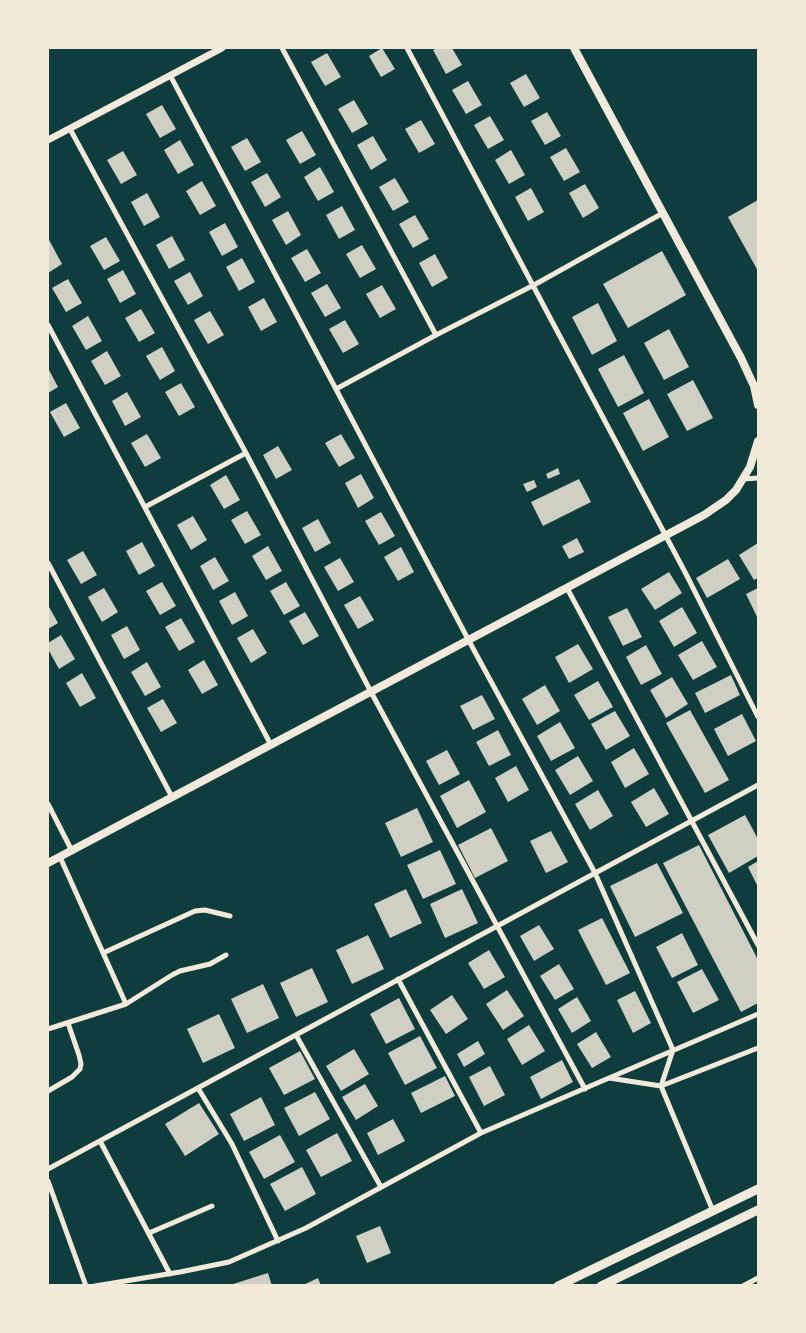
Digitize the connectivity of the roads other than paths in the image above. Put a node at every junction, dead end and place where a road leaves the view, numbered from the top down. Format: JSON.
{"nodes":[{"id":1,"x":222,"y":48,"type":"edge"},
{"id":2,"x":282,"y":48,"type":"edge"},
{"id":3,"x":407,"y":48,"type":"edge"},
{"id":4,"x":574,"y":48,"type":"edge"},
{"id":5,"x":170,"y":75,"type":"junction"},
{"id":6,"x":70,"y":128,"type":"junction"},
{"id":7,"x":48,"y":140,"type":"edge"},
{"id":8,"x":663,"y":213,"type":"junction"},
{"id":9,"x":534,"y":285,"type":"junction"},
{"id":10,"x":48,"y":325,"type":"edge"},
{"id":11,"x":436,"y":335,"type":"junction"},
{"id":12,"x":336,"y":389,"type":"junction"},
{"id":13,"x":758,"y":405,"type":"edge"},
{"id":14,"x":758,"y":441,"type":"edge"},
{"id":15,"x":246,"y":453,"type":"junction"},
{"id":16,"x":758,"y":478,"type":"edge"},
{"id":17,"x":744,"y":479,"type":"junction"},
{"id":18,"x":145,"y":507,"type":"junction"},
{"id":19,"x":664,"y":536,"type":"junction"},
{"id":20,"x":48,"y":563,"type":"edge"},
{"id":21,"x":567,"y":588,"type":"junction"},
{"id":22,"x":469,"y":641,"type":"junction"},
{"id":23,"x":371,"y":692,"type":"junction"},
{"id":24,"x":758,"y":716,"type":"edge"},
{"id":25,"x":271,"y":745,"type":"junction"},
{"id":26,"x":758,"y":785,"type":"edge"},
{"id":27,"x":172,"y":797,"type":"junction"},
{"id":28,"x":48,"y":804,"type":"edge"},
{"id":29,"x":692,"y":821,"type":"junction"},
{"id":30,"x":72,"y":850,"type":"junction"},
{"id":31,"x":60,"y":856,"type":"junction"},
{"id":32,"x":48,"y":863,"type":"edge"},
{"id":33,"x":595,"y":873,"type":"junction"},
{"id":34,"x":230,"y":916,"type":"dead end"},
{"id":35,"x":497,"y":926,"type":"junction"},
{"id":36,"x":758,"y":946,"type":"edge"},
{"id":37,"x":103,"y":953,"type":"junction"},
{"id":38,"x":226,"y":955,"type":"dead end"},
{"id":39,"x":398,"y":980,"type":"junction"},
{"id":40,"x":126,"y":1004,"type":"junction"},
{"id":41,"x":758,"y":1014,"type":"edge"},
{"id":42,"x":68,"y":1023,"type":"junction"},
{"id":43,"x":48,"y":1029,"type":"edge"},
{"id":44,"x":296,"y":1035,"type":"junction"},
{"id":45,"x":758,"y":1048,"type":"edge"},
{"id":46,"x":673,"y":1050,"type":"junction"},
{"id":47,"x":609,"y":1078,"type":"junction"},
{"id":48,"x":661,"y":1086,"type":"junction"},
{"id":49,"x":198,"y":1088,"type":"junction"},
{"id":50,"x":585,"y":1089,"type":"junction"},
{"id":51,"x":48,"y":1092,"type":"edge"},
{"id":52,"x":481,"y":1133,"type":"junction"},
{"id":53,"x":100,"y":1140,"type":"junction"},
{"id":54,"x":48,"y":1169,"type":"edge"},
{"id":55,"x":48,"y":1181,"type":"edge"},
{"id":56,"x":382,"y":1188,"type":"junction"},
{"id":57,"x":758,"y":1189,"type":"edge"},
{"id":58,"x":212,"y":1206,"type":"dead end"},
{"id":59,"x":758,"y":1210,"type":"edge"},
{"id":60,"x":713,"y":1211,"type":"junction"},
{"id":61,"x":149,"y":1233,"type":"junction"},
{"id":62,"x":278,"y":1241,"type":"junction"},
{"id":63,"x":170,"y":1274,"type":"junction"},
{"id":64,"x":758,"y":1278,"type":"edge"},
{"id":65,"x":123,"y":1284,"type":"edge"},
{"id":66,"x":86,"y":1286,"type":"edge"},
{"id":67,"x":94,"y":1286,"type":"edge"},
{"id":68,"x":558,"y":1286,"type":"edge"},
{"id":69,"x":601,"y":1286,"type":"edge"},
{"id":70,"x":743,"y":1286,"type":"edge"}],
"edges":[{"from":1,"to":5,"type":"street"},
{"from":2,"to":11,"type":"street"},
{"from":3,"to":9,"type":"street"},
{"from":4,"to":8,"type":"main road"},
{"from":5,"to":6,"type":"street"},
{"from":5,"to":12,"type":"street"},
{"from":6,"to":7,"type":"street"},
{"from":6,"to":15,"type":"street"},
{"from":8,"to":9,"type":"street"},
{"from":8,"to":13,"type":"main road"},
{"from":9,"to":11,"type":"street"},
{"from":9,"to":19,"type":"street"},
{"from":10,"to":18,"type":"street"},
{"from":11,"to":12,"type":"street"},
{"from":12,"to":22,"type":"street"},
{"from":14,"to":17,"type":"main road"},
{"from":15,"to":18,"type":"street"},
{"from":15,"to":23,"type":"street"},
{"from":16,"to":17,"type":"street"},
{"from":17,"to":19,"type":"main road"},
{"from":18,"to":25,"type":"street"},
{"from":19,"to":21,"type":"main road"},
{"from":19,"to":24,"type":"street"},
{"from":20,"to":27,"type":"street"},
{"from":21,"to":22,"type":"main road"},
{"from":21,"to":29,"type":"street"},
{"from":22,"to":23,"type":"main road"},
{"from":22,"to":33,"type":"street"},
{"from":23,"to":25,"type":"main road"},
{"from":23,"to":35,"type":"street"},
{"from":25,"to":27,"type":"main road"},
{"from":26,"to":29,"type":"street"},
{"from":27,"to":30,"type":"main road"},
{"from":28,"to":30,"type":"street"},
{"from":29,"to":33,"type":"street"},
{"from":29,"to":36,"type":"street"},
{"from":30,"to":31,"type":"main road"},
{"from":31,"to":32,"type":"main road"},
{"from":31,"to":37,"type":"street"},
{"from":33,"to":35,"type":"street"},
{"from":33,"to":46,"type":"street"},
{"from":34,"to":37,"type":"street"},
{"from":35,"to":39,"type":"street"},
{"from":35,"to":50,"type":"street"},
{"from":37,"to":40,"type":"street"},
{"from":38,"to":40,"type":"street"},
{"from":39,"to":44,"type":"street"},
{"from":39,"to":52,"type":"street"},
{"from":40,"to":42,"type":"street"},
{"from":41,"to":46,"type":"street"},
{"from":42,"to":43,"type":"street"},
{"from":42,"to":51,"type":"street"},
{"from":44,"to":49,"type":"street"},
{"from":44,"to":56,"type":"street"},
{"from":45,"to":48,"type":"street"},
{"from":46,"to":47,"type":"street"},
{"from":46,"to":48,"type":"street"},
{"from":47,"to":48,"type":"street"},
{"from":47,"to":50,"type":"street"},
{"from":48,"to":60,"type":"street"},
{"from":49,"to":53,"type":"street"},
{"from":49,"to":62,"type":"street"},
{"from":50,"to":52,"type":"street"},
{"from":52,"to":56,"type":"street"},
{"from":53,"to":54,"type":"street"},
{"from":53,"to":61,"type":"street"},
{"from":55,"to":66,"type":"street"},
{"from":56,"to":62,"type":"street"},
{"from":57,"to":60,"type":"main road"},
{"from":58,"to":61,"type":"street"},
{"from":59,"to":69,"type":"main road"},
{"from":60,"to":68,"type":"main road"},
{"from":61,"to":63,"type":"street"},
{"from":62,"to":63,"type":"street"},
{"from":63,"to":65,"type":"street"},
{"from":64,"to":70,"type":"street"},
{"from":65,"to":67,"type":"street"}]}
